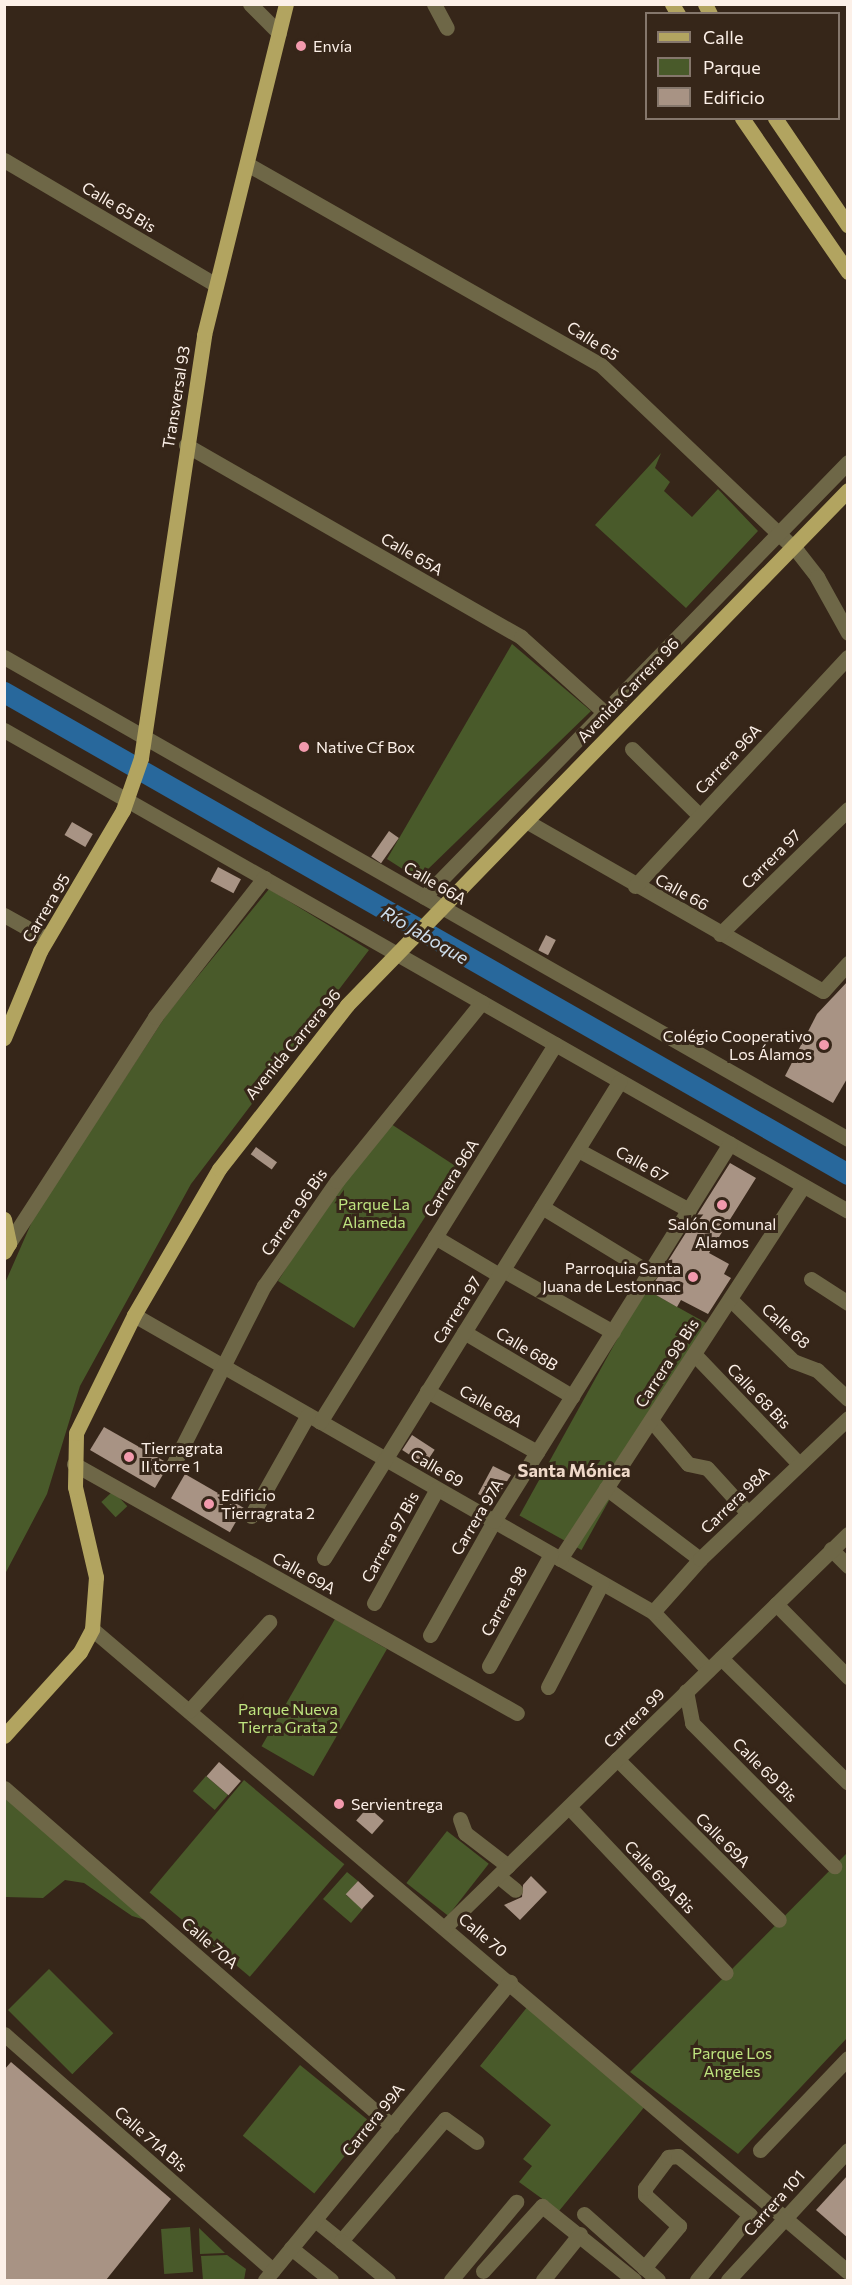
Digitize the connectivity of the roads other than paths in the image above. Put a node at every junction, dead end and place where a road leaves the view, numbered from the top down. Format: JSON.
{"nodes":[{"id":1,"x":250,"y":4,"type":"edge"},
{"id":2,"x":286,"y":4,"type":"edge"},
{"id":3,"x":434,"y":4,"type":"edge"},
{"id":4,"x":447,"y":28,"type":"dead end"},
{"id":5,"x":279,"y":33,"type":"junction"},
{"id":6,"x":743,"y":120,"type":"edge"},
{"id":7,"x":776,"y":120,"type":"edge"},
{"id":8,"x":4,"y":160,"type":"edge"},
{"id":9,"x":247,"y":164,"type":"junction"},
{"id":10,"x":848,"y":226,"type":"edge"},
{"id":11,"x":848,"y":272,"type":"edge"},
{"id":12,"x":216,"y":285,"type":"junction"},
{"id":13,"x":186,"y":445,"type":"junction"},
{"id":14,"x":848,"y":462,"type":"edge"},
{"id":15,"x":848,"y":490,"type":"edge"},
{"id":16,"x":778,"y":534,"type":"junction"},
{"id":17,"x":792,"y":547,"type":"junction"},
{"id":18,"x":848,"y":633,"type":"edge"},
{"id":19,"x":4,"y":657,"type":"edge"},
{"id":20,"x":848,"y":657,"type":"edge"},
{"id":21,"x":605,"y":713,"type":"junction"},
{"id":22,"x":4,"y":730,"type":"edge"},
{"id":23,"x":145,"y":738,"type":"junction"},
{"id":24,"x":632,"y":749,"type":"dead end"},
{"id":25,"x":129,"y":794,"type":"junction"},
{"id":26,"x":848,"y":808,"type":"edge"},
{"id":27,"x":700,"y":816,"type":"junction"},
{"id":28,"x":526,"y":821,"type":"junction"},
{"id":29,"x":264,"y":879,"type":"junction"},
{"id":30,"x":635,"y":886,"type":"junction"},
{"id":31,"x":424,"y":897,"type":"junction"},
{"id":32,"x":441,"y":907,"type":"junction"},
{"id":33,"x":4,"y":915,"type":"edge"},
{"id":34,"x":720,"y":934,"type":"junction"},
{"id":35,"x":46,"y":939,"type":"junction"},
{"id":36,"x":398,"y":951,"type":"junction"},
{"id":37,"x":848,"y":963,"type":"edge"},
{"id":38,"x":482,"y":1002,"type":"junction"},
{"id":39,"x":4,"y":1038,"type":"edge"},
{"id":40,"x":555,"y":1044,"type":"junction"},
{"id":41,"x":620,"y":1082,"type":"junction"},
{"id":42,"x":848,"y":1139,"type":"edge"},
{"id":43,"x":730,"y":1144,"type":"junction"},
{"id":44,"x":578,"y":1150,"type":"junction"},
{"id":45,"x":803,"y":1186,"type":"junction"},
{"id":46,"x":542,"y":1207,"type":"junction"},
{"id":47,"x":689,"y":1210,"type":"junction"},
{"id":48,"x":848,"y":1211,"type":"edge"},
{"id":49,"x":4,"y":1219,"type":"edge"},
{"id":50,"x":435,"y":1237,"type":"junction"},
{"id":51,"x":7,"y":1248,"type":"edge"},
{"id":52,"x":501,"y":1273,"type":"junction"},
{"id":53,"x":650,"y":1273,"type":"junction"},
{"id":54,"x":812,"y":1279,"type":"dead end"},
{"id":55,"x":730,"y":1299,"type":"junction"},
{"id":56,"x":848,"y":1303,"type":"edge"},
{"id":57,"x":134,"y":1315,"type":"junction"},
{"id":58,"x":464,"y":1332,"type":"junction"},
{"id":59,"x":613,"y":1332,"type":"junction"},
{"id":60,"x":694,"y":1354,"type":"junction"},
{"id":61,"x":225,"y":1368,"type":"junction"},
{"id":62,"x":427,"y":1391,"type":"junction"},
{"id":63,"x":572,"y":1396,"type":"junction"},
{"id":64,"x":848,"y":1399,"type":"edge"},
{"id":65,"x":314,"y":1418,"type":"junction"},
{"id":66,"x":848,"y":1418,"type":"edge"},
{"id":67,"x":651,"y":1420,"type":"junction"},
{"id":68,"x":537,"y":1452,"type":"junction"},
{"id":69,"x":385,"y":1459,"type":"junction"},
{"id":70,"x":74,"y":1464,"type":"junction"},
{"id":71,"x":798,"y":1464,"type":"junction"},
{"id":72,"x":173,"y":1465,"type":"dead end"},
{"id":73,"x":606,"y":1488,"type":"junction"},
{"id":74,"x":437,"y":1489,"type":"junction"},
{"id":75,"x":748,"y":1513,"type":"junction"},
{"id":76,"x":251,"y":1516,"type":"dead end"},
{"id":77,"x":494,"y":1521,"type":"junction"},
{"id":78,"x":848,"y":1534,"type":"edge"},
{"id":79,"x":831,"y":1549,"type":"junction"},
{"id":80,"x":556,"y":1557,"type":"junction"},
{"id":81,"x":324,"y":1558,"type":"dead end"},
{"id":82,"x":700,"y":1559,"type":"junction"},
{"id":83,"x":848,"y":1566,"type":"edge"},
{"id":84,"x":602,"y":1583,"type":"junction"},
{"id":85,"x":374,"y":1603,"type":"dead end"},
{"id":86,"x":776,"y":1604,"type":"junction"},
{"id":87,"x":654,"y":1612,"type":"junction"},
{"id":88,"x":269,"y":1622,"type":"dead end"},
{"id":89,"x":92,"y":1629,"type":"junction"},
{"id":90,"x":430,"y":1635,"type":"dead end"},
{"id":91,"x":721,"y":1658,"type":"junction"},
{"id":92,"x":489,"y":1666,"type":"dead end"},
{"id":93,"x":708,"y":1670,"type":"junction"},
{"id":94,"x":848,"y":1677,"type":"edge"},
{"id":95,"x":548,"y":1687,"type":"dead end"},
{"id":96,"x":686,"y":1691,"type":"junction"},
{"id":97,"x":189,"y":1711,"type":"junction"},
{"id":98,"x":517,"y":1713,"type":"dead end"},
{"id":99,"x":4,"y":1736,"type":"edge"},
{"id":100,"x":617,"y":1759,"type":"junction"},
{"id":101,"x":848,"y":1783,"type":"edge"},
{"id":102,"x":4,"y":1788,"type":"edge"},
{"id":103,"x":568,"y":1807,"type":"junction"},
{"id":104,"x":460,"y":1819,"type":"dead end"},
{"id":105,"x":834,"y":1866,"type":"dead end"},
{"id":106,"x":503,"y":1871,"type":"junction"},
{"id":107,"x":514,"y":1890,"type":"dead end"},
{"id":108,"x":779,"y":1920,"type":"dead end"},
{"id":109,"x":445,"y":1928,"type":"junction"},
{"id":110,"x":726,"y":1973,"type":"dead end"},
{"id":111,"x":510,"y":1982,"type":"junction"},
{"id":112,"x":4,"y":2034,"type":"edge"},
{"id":113,"x":848,"y":2058,"type":"edge"},
{"id":114,"x":392,"y":2126,"type":"junction"},
{"id":115,"x":477,"y":2142,"type":"dead end"},
{"id":116,"x":760,"y":2150,"type":"dead end"},
{"id":117,"x":848,"y":2150,"type":"edge"},
{"id":118,"x":516,"y":2202,"type":"dead end"},
{"id":119,"x":584,"y":2214,"type":"dead end"},
{"id":120,"x":784,"y":2217,"type":"junction"},
{"id":121,"x":315,"y":2220,"type":"junction"},
{"id":122,"x":580,"y":2234,"type":"junction"},
{"id":123,"x":341,"y":2241,"type":"junction"},
{"id":124,"x":291,"y":2248,"type":"junction"},
{"id":125,"x":483,"y":2271,"type":"dead end"},
{"id":126,"x":848,"y":2272,"type":"edge"},
{"id":127,"x":639,"y":2274,"type":"edge"},
{"id":128,"x":269,"y":2275,"type":"edge"},
{"id":129,"x":332,"y":2280,"type":"edge"},
{"id":130,"x":388,"y":2280,"type":"edge"},
{"id":131,"x":451,"y":2280,"type":"edge"},
{"id":132,"x":543,"y":2280,"type":"edge"},
{"id":133,"x":658,"y":2280,"type":"edge"},
{"id":134,"x":697,"y":2280,"type":"edge"},
{"id":135,"x":728,"y":2280,"type":"edge"}],
"edges":[{"from":1,"to":5,"type":"street"},
{"from":2,"to":5,"type":"main road","name":"Transversal 93"},
{"from":3,"to":4,"type":"street"},
{"from":5,"to":9,"type":"main road","name":"Transversal 93"},
{"from":6,"to":11,"type":"main road"},
{"from":7,"to":10,"type":"main road"},
{"from":8,"to":12,"type":"street","name":"Calle 65 Bis"},
{"from":9,"to":12,"type":"main road","name":"Transversal 93"},
{"from":9,"to":16,"type":"street","name":"Calle 65"},
{"from":12,"to":13,"type":"main road","name":"Transversal 93"},
{"from":13,"to":21,"type":"street","name":"Calle 65A"},
{"from":13,"to":23,"type":"main road","name":"Transversal 93"},
{"from":14,"to":16,"type":"street","name":"Avenida Carrera 96"},
{"from":15,"to":17,"type":"main road","name":"Avenida Carrera 96"},
{"from":16,"to":17,"type":"street","name":"Calle 65"},
{"from":16,"to":21,"type":"street","name":"Avenida Carrera 96"},
{"from":17,"to":18,"type":"street","name":"Calle 65"},
{"from":17,"to":28,"type":"main road","name":"Avenida Carrera 96"},
{"from":19,"to":23,"type":"street","name":"Calle 66A"},
{"from":20,"to":27,"type":"street","name":"Carrera 96A"},
{"from":21,"to":31,"type":"street","name":"Avenida Carrera 96"},
{"from":22,"to":25,"type":"street"},
{"from":23,"to":25,"type":"main road","name":"Transversal 93"},
{"from":23,"to":31,"type":"street","name":"Calle 66A"},
{"from":24,"to":27,"type":"street"},
{"from":25,"to":29,"type":"street"},
{"from":25,"to":35,"type":"main road","name":"Carrera 95"},
{"from":26,"to":34,"type":"street","name":"Carrera 97"},
{"from":27,"to":30,"type":"street","name":"Carrera 96A"},
{"from":28,"to":30,"type":"street","name":"Calle 66"},
{"from":28,"to":32,"type":"main road","name":"Avenida Carrera 96"},
{"from":29,"to":36,"type":"street"},
{"from":29,"to":51,"type":"street"},
{"from":30,"to":34,"type":"street","name":"Calle 66"},
{"from":31,"to":32,"type":"street","name":"Calle 66A"},
{"from":32,"to":36,"type":"main road","name":"Avenida Carrera 96"},
{"from":32,"to":42,"type":"street","name":"Calle 66A"},
{"from":33,"to":35,"type":"street"},
{"from":34,"to":37,"type":"street","name":"Calle 66"},
{"from":35,"to":39,"type":"main road","name":"Carrera 95"},
{"from":36,"to":38,"type":"street"},
{"from":36,"to":57,"type":"main road","name":"Avenida Carrera 96"},
{"from":38,"to":40,"type":"street"},
{"from":38,"to":61,"type":"street","name":"Carrera 96 Bis"},
{"from":40,"to":41,"type":"street"},
{"from":40,"to":50,"type":"street","name":"Carrera 96A"},
{"from":41,"to":43,"type":"street"},
{"from":41,"to":44,"type":"street","name":"Carrera 97"},
{"from":43,"to":45,"type":"street"},
{"from":43,"to":47,"type":"street","name":"Carrera 97A"},
{"from":44,"to":46,"type":"street","name":"Carrera 97"},
{"from":44,"to":47,"type":"street","name":"Calle 67"},
{"from":45,"to":48,"type":"street"},
{"from":45,"to":55,"type":"street","name":"Carrera 98 Bis"},
{"from":46,"to":52,"type":"street","name":"Carrera 97"},
{"from":46,"to":53,"type":"street"},
{"from":47,"to":53,"type":"street","name":"Carrera 97A"},
{"from":49,"to":51,"type":"main road"},
{"from":50,"to":52,"type":"street"},
{"from":50,"to":65,"type":"street","name":"Carrera 96A"},
{"from":52,"to":58,"type":"street","name":"Carrera 97"},
{"from":52,"to":59,"type":"street"},
{"from":53,"to":59,"type":"street","name":"Carrera 97A"},
{"from":54,"to":56,"type":"street"},
{"from":55,"to":60,"type":"street","name":"Carrera 98 Bis"},
{"from":55,"to":64,"type":"street","name":"Calle 68"},
{"from":57,"to":61,"type":"street","name":"Calle 69"},
{"from":57,"to":70,"type":"main road","name":"Avenida Carrera 96"},
{"from":58,"to":62,"type":"street","name":"Carrera 97"},
{"from":58,"to":63,"type":"street","name":"Calle 68B"},
{"from":59,"to":63,"type":"street","name":"Carrera 97A"},
{"from":60,"to":67,"type":"street","name":"Carrera 98 Bis"},
{"from":60,"to":71,"type":"street","name":"Calle 68 Bis"},
{"from":61,"to":65,"type":"street","name":"Calle 69"},
{"from":61,"to":72,"type":"street","name":"Carrera 96 Bis"},
{"from":62,"to":68,"type":"street","name":"Calle 68A"},
{"from":62,"to":69,"type":"street","name":"Carrera 97"},
{"from":63,"to":68,"type":"street","name":"Carrera 97A"},
{"from":65,"to":69,"type":"street","name":"Calle 69"},
{"from":65,"to":76,"type":"street","name":"Carrera 96A"},
{"from":66,"to":71,"type":"street","name":"Carrera 98A"},
{"from":67,"to":73,"type":"street","name":"Carrera 98 Bis"},
{"from":67,"to":75,"type":"street"},
{"from":68,"to":77,"type":"street","name":"Carrera 97A"},
{"from":69,"to":74,"type":"street","name":"Calle 69"},
{"from":69,"to":81,"type":"street","name":"Carrera 97"},
{"from":70,"to":89,"type":"main road","name":"Avenida Carrera 96"},
{"from":70,"to":98,"type":"street","name":"Calle 69A"},
{"from":71,"to":75,"type":"street","name":"Carrera 98A"},
{"from":73,"to":80,"type":"street","name":"Carrera 98 Bis"},
{"from":73,"to":82,"type":"street"},
{"from":74,"to":77,"type":"street","name":"Calle 69"},
{"from":74,"to":85,"type":"street","name":"Carrera 97 Bis"},
{"from":75,"to":82,"type":"street","name":"Carrera 98A"},
{"from":77,"to":80,"type":"street","name":"Calle 69"},
{"from":77,"to":90,"type":"street","name":"Carrera 97A"},
{"from":78,"to":79,"type":"street","name":"Carrera 99"},
{"from":79,"to":83,"type":"street"},
{"from":79,"to":86,"type":"street","name":"Carrera 99"},
{"from":80,"to":84,"type":"street","name":"Calle 69"},
{"from":80,"to":92,"type":"street","name":"Carrera 98"},
{"from":82,"to":87,"type":"street","name":"Carrera 98A"},
{"from":84,"to":87,"type":"street","name":"Calle 69"},
{"from":84,"to":95,"type":"street"},
{"from":86,"to":91,"type":"street","name":"Carrera 99"},
{"from":86,"to":94,"type":"street"},
{"from":87,"to":93,"type":"street","name":"Calle 69"},
{"from":88,"to":97,"type":"street"},
{"from":89,"to":97,"type":"street","name":"Calle 70"},
{"from":89,"to":99,"type":"main road","name":"Avenida Carrera 96"},
{"from":91,"to":93,"type":"street","name":"Carrera 99"},
{"from":91,"to":101,"type":"street"},
{"from":93,"to":96,"type":"street","name":"Carrera 99"},
{"from":96,"to":100,"type":"street","name":"Carrera 99"},
{"from":96,"to":105,"type":"street","name":"Calle 69 Bis"},
{"from":97,"to":109,"type":"street","name":"Calle 70"},
{"from":100,"to":103,"type":"street","name":"Carrera 99"},
{"from":100,"to":108,"type":"street","name":"Calle 69A"},
{"from":102,"to":114,"type":"street","name":"Calle 70A"},
{"from":103,"to":106,"type":"street","name":"Carrera 99"},
{"from":103,"to":110,"type":"street","name":"Calle 69A Bis"},
{"from":104,"to":106,"type":"street"},
{"from":106,"to":107,"type":"street"},
{"from":106,"to":109,"type":"street","name":"Carrera 99"},
{"from":109,"to":111,"type":"street","name":"Calle 70"},
{"from":111,"to":114,"type":"street","name":"Carrera 99A"},
{"from":111,"to":120,"type":"street","name":"Calle 70"},
{"from":112,"to":128,"type":"street","name":"Calle 71A Bis"},
{"from":113,"to":116,"type":"street"},
{"from":114,"to":121,"type":"street","name":"Carrera 99A"},
{"from":115,"to":123,"type":"street"},
{"from":117,"to":120,"type":"street","name":"Carrera 101"},
{"from":118,"to":131,"type":"street"},
{"from":119,"to":127,"type":"street"},
{"from":120,"to":126,"type":"street","name":"Calle 70"},
{"from":120,"to":135,"type":"street","name":"Carrera 101"},
{"from":121,"to":123,"type":"street"},
{"from":121,"to":124,"type":"street","name":"Carrera 99A"},
{"from":122,"to":125,"type":"street"},
{"from":122,"to":127,"type":"street"},
{"from":122,"to":132,"type":"street"},
{"from":123,"to":130,"type":"street"},
{"from":124,"to":128,"type":"street","name":"Carrera 99A"},
{"from":124,"to":129,"type":"street"},
{"from":127,"to":133,"type":"street"},
{"from":127,"to":134,"type":"street"}]}
